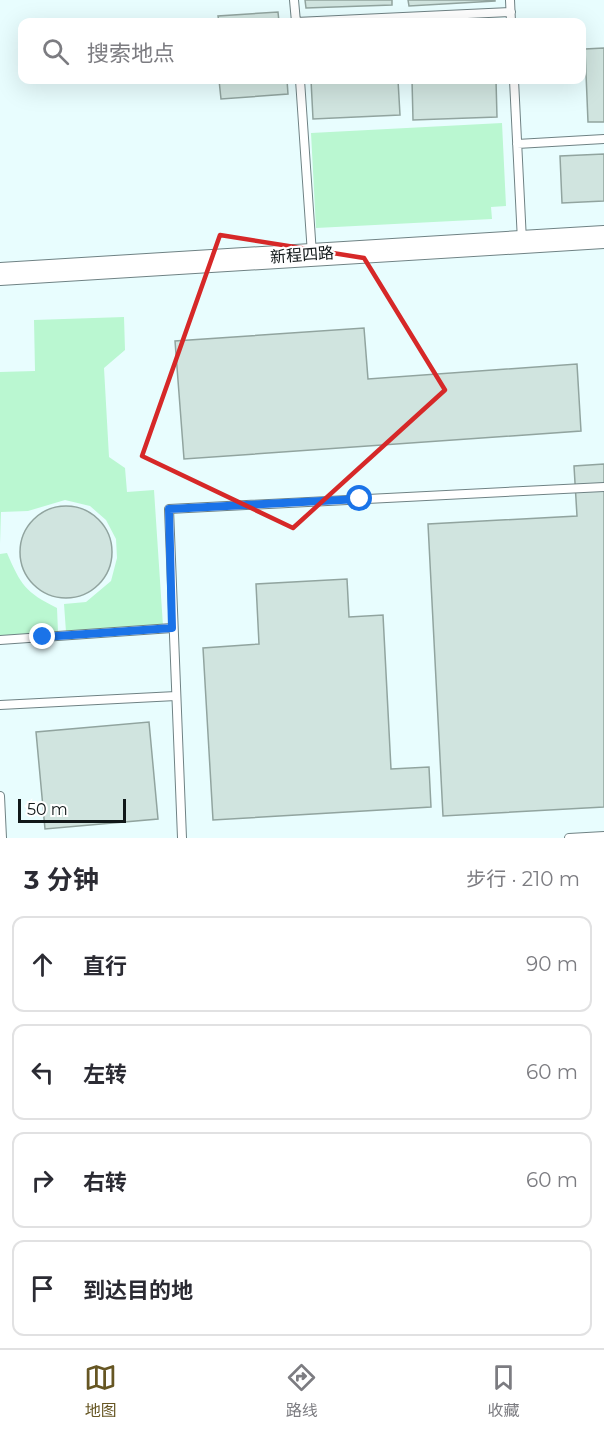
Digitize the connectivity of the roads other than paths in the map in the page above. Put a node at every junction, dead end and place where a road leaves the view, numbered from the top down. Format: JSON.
{"nodes":[{"id":1,"x":294,"y":0,"type":"edge"},
{"id":2,"x":510,"y":0,"type":"edge"},
{"id":3,"x":511,"y":12,"type":"junction"},
{"id":4,"x":296,"y":18,"type":"edge"},
{"id":5,"x":382,"y":18,"type":"edge"},
{"id":6,"x":511,"y":18,"type":"edge"},
{"id":7,"x":300,"y":84,"type":"edge"},
{"id":8,"x":514,"y":84,"type":"edge"},
{"id":9,"x":604,"y":139,"type":"edge"},
{"id":10,"x":517,"y":144,"type":"junction"},
{"id":11,"x":604,"y":237,"type":"edge"},
{"id":12,"x":522,"y":242,"type":"junction"},
{"id":13,"x":312,"y":255,"type":"junction"},
{"id":14,"x":0,"y":274,"type":"edge"},
{"id":15,"x":604,"y":487,"type":"edge"},
{"id":16,"x":172,"y":628,"type":"junction"},
{"id":17,"x":0,"y":640,"type":"edge"},
{"id":18,"x":176,"y":696,"type":"junction"},
{"id":19,"x":0,"y":705,"type":"edge"},
{"id":20,"x":0,"y":796,"type":"edge"},
{"id":21,"x":604,"y":836,"type":"edge"},
{"id":22,"x":2,"y":838,"type":"edge"},
{"id":23,"x":182,"y":838,"type":"edge"},
{"id":24,"x":569,"y":838,"type":"edge"}],
"edges":[{"from":1,"to":4,"type":"lane"},
{"from":2,"to":3,"type":"lane"},
{"from":3,"to":5,"type":"lane"},
{"from":3,"to":6,"type":"lane"},
{"from":7,"to":13,"type":"lane"},
{"from":8,"to":10,"type":"lane"},
{"from":9,"to":10,"type":"lane"},
{"from":10,"to":12,"type":"lane"},
{"from":11,"to":12,"type":"street","name":"新程四路"},
{"from":12,"to":13,"type":"street","name":"新程四路"},
{"from":13,"to":14,"type":"street","name":"新程四路"},
{"from":15,"to":16,"type":"lane"},
{"from":16,"to":17,"type":"lane"},
{"from":16,"to":18,"type":"lane"},
{"from":18,"to":19,"type":"lane"},
{"from":18,"to":23,"type":"lane"},
{"from":20,"to":22,"type":"lane"},
{"from":21,"to":24,"type":"lane"}]}
